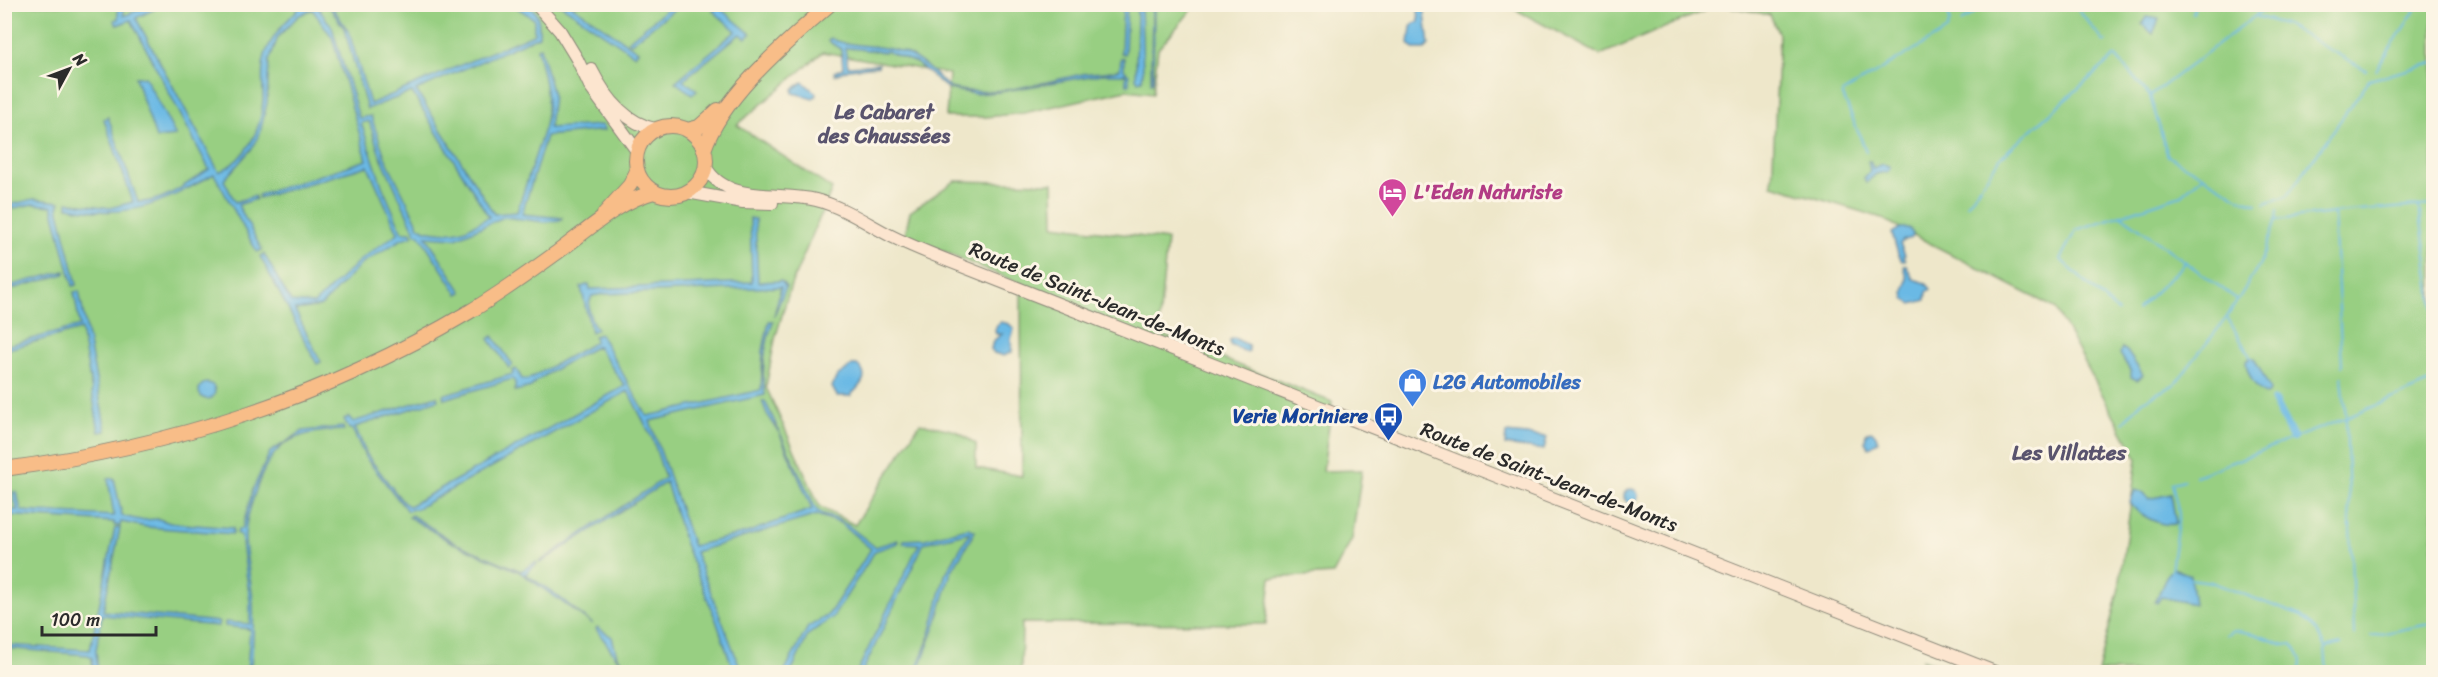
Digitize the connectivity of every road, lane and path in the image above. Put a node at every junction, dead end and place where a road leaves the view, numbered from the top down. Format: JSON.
{"nodes":[{"id":1,"x":537,"y":4,"type":"edge"},
{"id":2,"x":830,"y":4,"type":"edge"},
{"id":3,"x":738,"y":93,"type":"junction"},
{"id":4,"x":656,"y":129,"type":"junction"},
{"id":5,"x":687,"y":130,"type":"junction"},
{"id":6,"x":704,"y":150,"type":"junction"},
{"id":7,"x":637,"y":151,"type":"junction"},
{"id":8,"x":705,"y":166,"type":"junction"},
{"id":9,"x":637,"y":171,"type":"junction"},
{"id":10,"x":654,"y":192,"type":"junction"},
{"id":11,"x":687,"y":192,"type":"junction"},
{"id":12,"x":787,"y":200,"type":"junction"},
{"id":13,"x":594,"y":224,"type":"junction"},
{"id":14,"x":4,"y":469,"type":"edge"},
{"id":15,"x":1995,"y":672,"type":"edge"}],
"edges":[{"from":1,"to":4,"type":"main road"},
{"from":1,"to":7,"type":"main road"},
{"from":2,"to":3,"type":"main road"},
{"from":3,"to":5,"type":"main road"},
{"from":3,"to":6,"type":"main road"},
{"from":4,"to":5,"type":"main road"},
{"from":4,"to":7,"type":"main road"},
{"from":5,"to":6,"type":"main road"},
{"from":6,"to":8,"type":"main road"},
{"from":7,"to":9,"type":"main road"},
{"from":8,"to":11,"type":"main road"},
{"from":8,"to":12,"type":"main road"},
{"from":9,"to":10,"type":"main road"},
{"from":9,"to":13,"type":"main road"},
{"from":10,"to":11,"type":"main road"},
{"from":10,"to":13,"type":"main road"},
{"from":11,"to":12,"type":"main road"},
{"from":12,"to":15,"type":"main road","name":"Route de Saint-Jean-de-Monts"},
{"from":13,"to":14,"type":"main road"}]}
